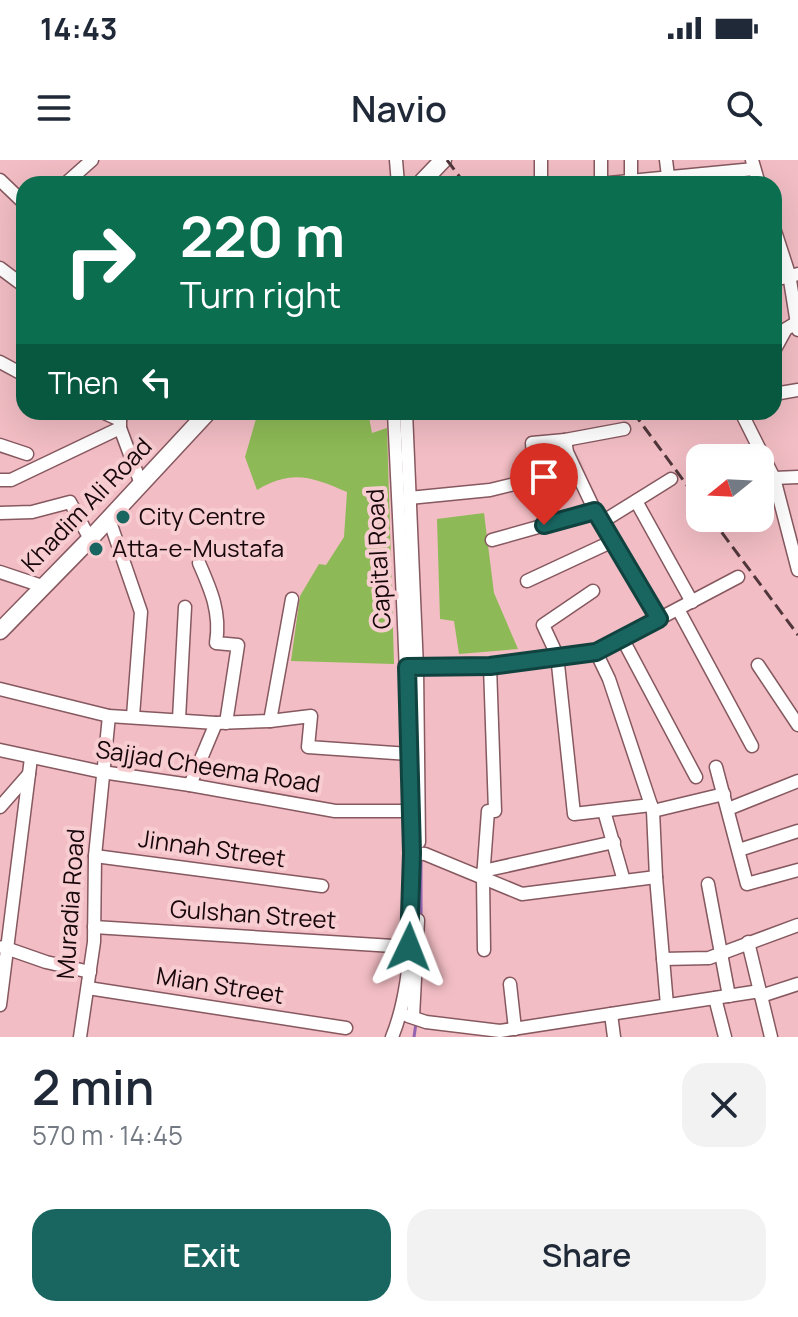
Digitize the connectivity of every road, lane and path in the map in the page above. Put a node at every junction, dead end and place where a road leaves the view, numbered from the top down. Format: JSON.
{"nodes":[{"id":1,"x":92,"y":160,"type":"edge"},
{"id":2,"x":442,"y":161,"type":"edge"},
{"id":3,"x":753,"y":164,"type":"edge"},
{"id":4,"x":74,"y":176,"type":"edge"},
{"id":5,"x":428,"y":176,"type":"edge"},
{"id":6,"x":696,"y":176,"type":"edge"},
{"id":7,"x":782,"y":246,"type":"edge"},
{"id":8,"x":794,"y":274,"type":"edge"},
{"id":9,"x":797,"y":326,"type":"edge"},
{"id":10,"x":120,"y":420,"type":"edge"},
{"id":11,"x":201,"y":420,"type":"edge"},
{"id":12,"x":395,"y":420,"type":"edge"},
{"id":13,"x":406,"y":420,"type":"edge"},
{"id":14,"x":745,"y":420,"type":"edge"},
{"id":15,"x":624,"y":429,"type":"dead end"},
{"id":16,"x":565,"y":440,"type":"junction"},
{"id":17,"x":757,"y":444,"type":"edge"},
{"id":18,"x":0,"y":445,"type":"edge"},
{"id":19,"x":27,"y":454,"type":"dead end"},
{"id":20,"x":798,"y":477,"type":"edge"},
{"id":21,"x":774,"y":478,"type":"joint"},
{"id":22,"x":671,"y":479,"type":"dead end"},
{"id":23,"x":0,"y":480,"type":"edge"},
{"id":24,"x":141,"y":484,"type":"junction"},
{"id":25,"x":409,"y":498,"type":"junction"},
{"id":26,"x":636,"y":501,"type":"junction"},
{"id":27,"x":0,"y":513,"type":"edge"},
{"id":28,"x":598,"y":517,"type":"junction"},
{"id":29,"x":109,"y":519,"type":"junction"},
{"id":30,"x":90,"y":539,"type":"junction"},
{"id":31,"x":492,"y":540,"type":"dead end"},
{"id":32,"x":613,"y":541,"type":"junction"},
{"id":33,"x":199,"y":563,"type":"dead end"},
{"id":34,"x":798,"y":570,"type":"edge"},
{"id":35,"x":0,"y":572,"type":"edge"},
{"id":36,"x":738,"y":577,"type":"dead end"},
{"id":37,"x":527,"y":581,"type":"dead end"},
{"id":38,"x":42,"y":586,"type":"junction"},
{"id":39,"x":593,"y":591,"type":"dead end"},
{"id":40,"x":292,"y":599,"type":"dead end"},
{"id":41,"x":692,"y":602,"type":"junction"},
{"id":42,"x":185,"y":607,"type":"dead end"},
{"id":43,"x":678,"y":609,"type":"junction"},
{"id":44,"x":659,"y":619,"type":"junction"},
{"id":45,"x":0,"y":631,"type":"edge"},
{"id":46,"x":622,"y":638,"type":"junction"},
{"id":47,"x":596,"y":652,"type":"junction"},
{"id":48,"x":557,"y":655,"type":"junction"},
{"id":49,"x":758,"y":665,"type":"dead end"},
{"id":50,"x":490,"y":666,"type":"junction"},
{"id":51,"x":412,"y":667,"type":"junction"},
{"id":52,"x":0,"y":689,"type":"edge"},
{"id":53,"x":109,"y":716,"type":"junction"},
{"id":54,"x":133,"y":716,"type":"junction"},
{"id":55,"x":179,"y":719,"type":"junction"},
{"id":56,"x":270,"y":721,"type":"junction"},
{"id":57,"x":221,"y":723,"type":"junction"},
{"id":58,"x":798,"y":725,"type":"edge"},
{"id":59,"x":752,"y":746,"type":"dead end"},
{"id":60,"x":0,"y":750,"type":"edge"},
{"id":61,"x":409,"y":754,"type":"junction"},
{"id":62,"x":31,"y":758,"type":"junction"},
{"id":63,"x":716,"y":767,"type":"dead end"},
{"id":64,"x":102,"y":772,"type":"junction"},
{"id":65,"x":29,"y":774,"type":"junction"},
{"id":66,"x":696,"y":777,"type":"dead end"},
{"id":67,"x":798,"y":781,"type":"edge"},
{"id":68,"x":190,"y":785,"type":"junction"},
{"id":69,"x":724,"y":794,"type":"junction"},
{"id":70,"x":0,"y":807,"type":"edge"},
{"id":71,"x":652,"y":808,"type":"junction"},
{"id":72,"x":728,"y":809,"type":"junction"},
{"id":73,"x":604,"y":811,"type":"junction"},
{"id":74,"x":416,"y":812,"type":"junction"},
{"id":75,"x":798,"y":831,"type":"edge"},
{"id":76,"x":614,"y":842,"type":"junction"},
{"id":77,"x":739,"y":850,"type":"junction"},
{"id":78,"x":419,"y":854,"type":"junction"},
{"id":79,"x":95,"y":856,"type":"junction"},
{"id":80,"x":798,"y":870,"type":"edge"},
{"id":81,"x":483,"y":875,"type":"junction"},
{"id":82,"x":656,"y":877,"type":"junction"},
{"id":83,"x":624,"y":881,"type":"junction"},
{"id":84,"x":708,"y":884,"type":"dead end"},
{"id":85,"x":322,"y":886,"type":"dead end"},
{"id":86,"x":798,"y":925,"type":"edge"},
{"id":87,"x":94,"y":927,"type":"junction"},
{"id":88,"x":748,"y":942,"type":"junction"},
{"id":89,"x":4,"y":947,"type":"edge"},
{"id":90,"x":409,"y":947,"type":"junction"},
{"id":91,"x":484,"y":950,"type":"dead end"},
{"id":92,"x":721,"y":954,"type":"junction"},
{"id":93,"x":663,"y":959,"type":"junction"},
{"id":94,"x":90,"y":972,"type":"junction"},
{"id":95,"x":510,"y":984,"type":"dead end"},
{"id":96,"x":798,"y":984,"type":"edge"},
{"id":97,"x":88,"y":988,"type":"junction"},
{"id":98,"x":761,"y":994,"type":"junction"},
{"id":99,"x":729,"y":996,"type":"junction"},
{"id":100,"x":715,"y":998,"type":"junction"},
{"id":101,"x":0,"y":1005,"type":"edge"},
{"id":102,"x":667,"y":1005,"type":"junction"},
{"id":103,"x":611,"y":1014,"type":"junction"},
{"id":104,"x":413,"y":1018,"type":"junction"},
{"id":105,"x":346,"y":1028,"type":"dead end"},
{"id":106,"x":515,"y":1029,"type":"junction"},
{"id":107,"x":80,"y":1037,"type":"edge"},
{"id":108,"x":392,"y":1037,"type":"edge"},
{"id":109,"x":423,"y":1037,"type":"edge"},
{"id":110,"x":614,"y":1037,"type":"edge"},
{"id":111,"x":725,"y":1037,"type":"edge"},
{"id":112,"x":771,"y":1037,"type":"edge"}],
"edges":[{"from":1,"to":4,"type":"street"},
{"from":2,"to":5,"type":"main road"},
{"from":3,"to":6,"type":"street"},
{"from":7,"to":8,"type":"street"},
{"from":8,"to":9,"type":"street"},
{"from":10,"to":23,"type":"street"},
{"from":10,"to":24,"type":"street"},
{"from":11,"to":24,"type":"main road","name":"Khadim Ali Road"},
{"from":12,"to":51,"type":"street","name":"Capital Road"},
{"from":13,"to":25,"type":"street"},
{"from":14,"to":17,"type":"street"},
{"from":15,"to":16,"type":"street"},
{"from":16,"to":25,"type":"street"},
{"from":16,"to":28,"type":"street"},
{"from":18,"to":19,"type":"street"},
{"from":20,"to":21,"type":"street"},
{"from":21,"to":34,"type":"street"},
{"from":22,"to":26,"type":"street"},
{"from":24,"to":29,"type":"main road","name":"Khadim Ali Road"},
{"from":25,"to":51,"type":"street"},
{"from":26,"to":28,"type":"street"},
{"from":26,"to":41,"type":"street"},
{"from":27,"to":30,"type":"street"},
{"from":28,"to":31,"type":"street"},
{"from":28,"to":32,"type":"street"},
{"from":29,"to":30,"type":"main road","name":"Khadim Ali Road"},
{"from":29,"to":54,"type":"street"},
{"from":30,"to":38,"type":"main road","name":"Khadim Ali Road"},
{"from":32,"to":37,"type":"street"},
{"from":32,"to":44,"type":"street"},
{"from":33,"to":57,"type":"street"},
{"from":35,"to":38,"type":"street"},
{"from":36,"to":41,"type":"street"},
{"from":38,"to":45,"type":"main road","name":"Khadim Ali Road"},
{"from":39,"to":48,"type":"street"},
{"from":40,"to":56,"type":"street"},
{"from":41,"to":43,"type":"street"},
{"from":42,"to":55,"type":"street"},
{"from":43,"to":44,"type":"street"},
{"from":43,"to":59,"type":"street"},
{"from":44,"to":46,"type":"street"},
{"from":46,"to":47,"type":"street"},
{"from":46,"to":66,"type":"street"},
{"from":47,"to":48,"type":"street"},
{"from":47,"to":71,"type":"street"},
{"from":48,"to":50,"type":"street"},
{"from":48,"to":73,"type":"street"},
{"from":49,"to":58,"type":"street"},
{"from":50,"to":51,"type":"street"},
{"from":50,"to":81,"type":"street"},
{"from":51,"to":61,"type":"street","name":"Capital Road"},
{"from":51,"to":74,"type":"street"},
{"from":52,"to":53,"type":"street"},
{"from":53,"to":54,"type":"street"},
{"from":53,"to":64,"type":"street","name":"Muradia Road"},
{"from":54,"to":55,"type":"street"},
{"from":55,"to":57,"type":"street"},
{"from":56,"to":57,"type":"street"},
{"from":56,"to":61,"type":"street"},
{"from":57,"to":68,"type":"street"},
{"from":60,"to":62,"type":"street","name":"Sajjad Cheema Road"},
{"from":61,"to":74,"type":"street","name":"Capital Road"},
{"from":62,"to":64,"type":"street","name":"Sajjad Cheema Road"},
{"from":62,"to":65,"type":"street"},
{"from":63,"to":69,"type":"street"},
{"from":64,"to":68,"type":"street","name":"Sajjad Cheema Road"},
{"from":64,"to":79,"type":"street","name":"Muradia Road"},
{"from":65,"to":70,"type":"street"},
{"from":65,"to":89,"type":"street"},
{"from":67,"to":72,"type":"street"},
{"from":68,"to":74,"type":"street","name":"Sajjad Cheema Road"},
{"from":69,"to":71,"type":"street"},
{"from":69,"to":72,"type":"street"},
{"from":71,"to":73,"type":"street"},
{"from":71,"to":82,"type":"street"},
{"from":72,"to":77,"type":"street"},
{"from":73,"to":76,"type":"street"},
{"from":74,"to":78,"type":"street","name":"Capital Road"},
{"from":75,"to":77,"type":"street"},
{"from":76,"to":81,"type":"street"},
{"from":76,"to":83,"type":"street"},
{"from":77,"to":80,"type":"street"},
{"from":78,"to":81,"type":"street"},
{"from":78,"to":90,"type":"street","name":"Capital Road"},
{"from":78,"to":104,"type":"street"},
{"from":79,"to":85,"type":"street","name":"Jinnah Street"},
{"from":79,"to":87,"type":"street","name":"Muradia Road"},
{"from":81,"to":83,"type":"street"},
{"from":81,"to":91,"type":"street"},
{"from":82,"to":83,"type":"street"},
{"from":82,"to":93,"type":"street"},
{"from":84,"to":92,"type":"street"},
{"from":86,"to":88,"type":"street"},
{"from":87,"to":90,"type":"street","name":"Gulshan Street"},
{"from":87,"to":94,"type":"street","name":"Muradia Road"},
{"from":88,"to":92,"type":"street"},
{"from":88,"to":98,"type":"street"},
{"from":89,"to":94,"type":"street"},
{"from":89,"to":101,"type":"street"},
{"from":90,"to":104,"type":"street","name":"Capital Road"},
{"from":92,"to":93,"type":"street"},
{"from":92,"to":99,"type":"street"},
{"from":93,"to":102,"type":"street"},
{"from":94,"to":97,"type":"street","name":"Muradia Road"},
{"from":95,"to":106,"type":"street"},
{"from":96,"to":98,"type":"street"},
{"from":97,"to":105,"type":"street","name":"Mian Street"},
{"from":97,"to":107,"type":"street","name":"Muradia Road"},
{"from":98,"to":99,"type":"street"},
{"from":98,"to":112,"type":"street"},
{"from":99,"to":100,"type":"street"},
{"from":100,"to":102,"type":"street"},
{"from":100,"to":111,"type":"street"},
{"from":102,"to":103,"type":"street"},
{"from":103,"to":106,"type":"street"},
{"from":103,"to":110,"type":"street"},
{"from":104,"to":106,"type":"street"},
{"from":104,"to":108,"type":"street","name":"Capital Road"},
{"from":104,"to":109,"type":"street"}]}
